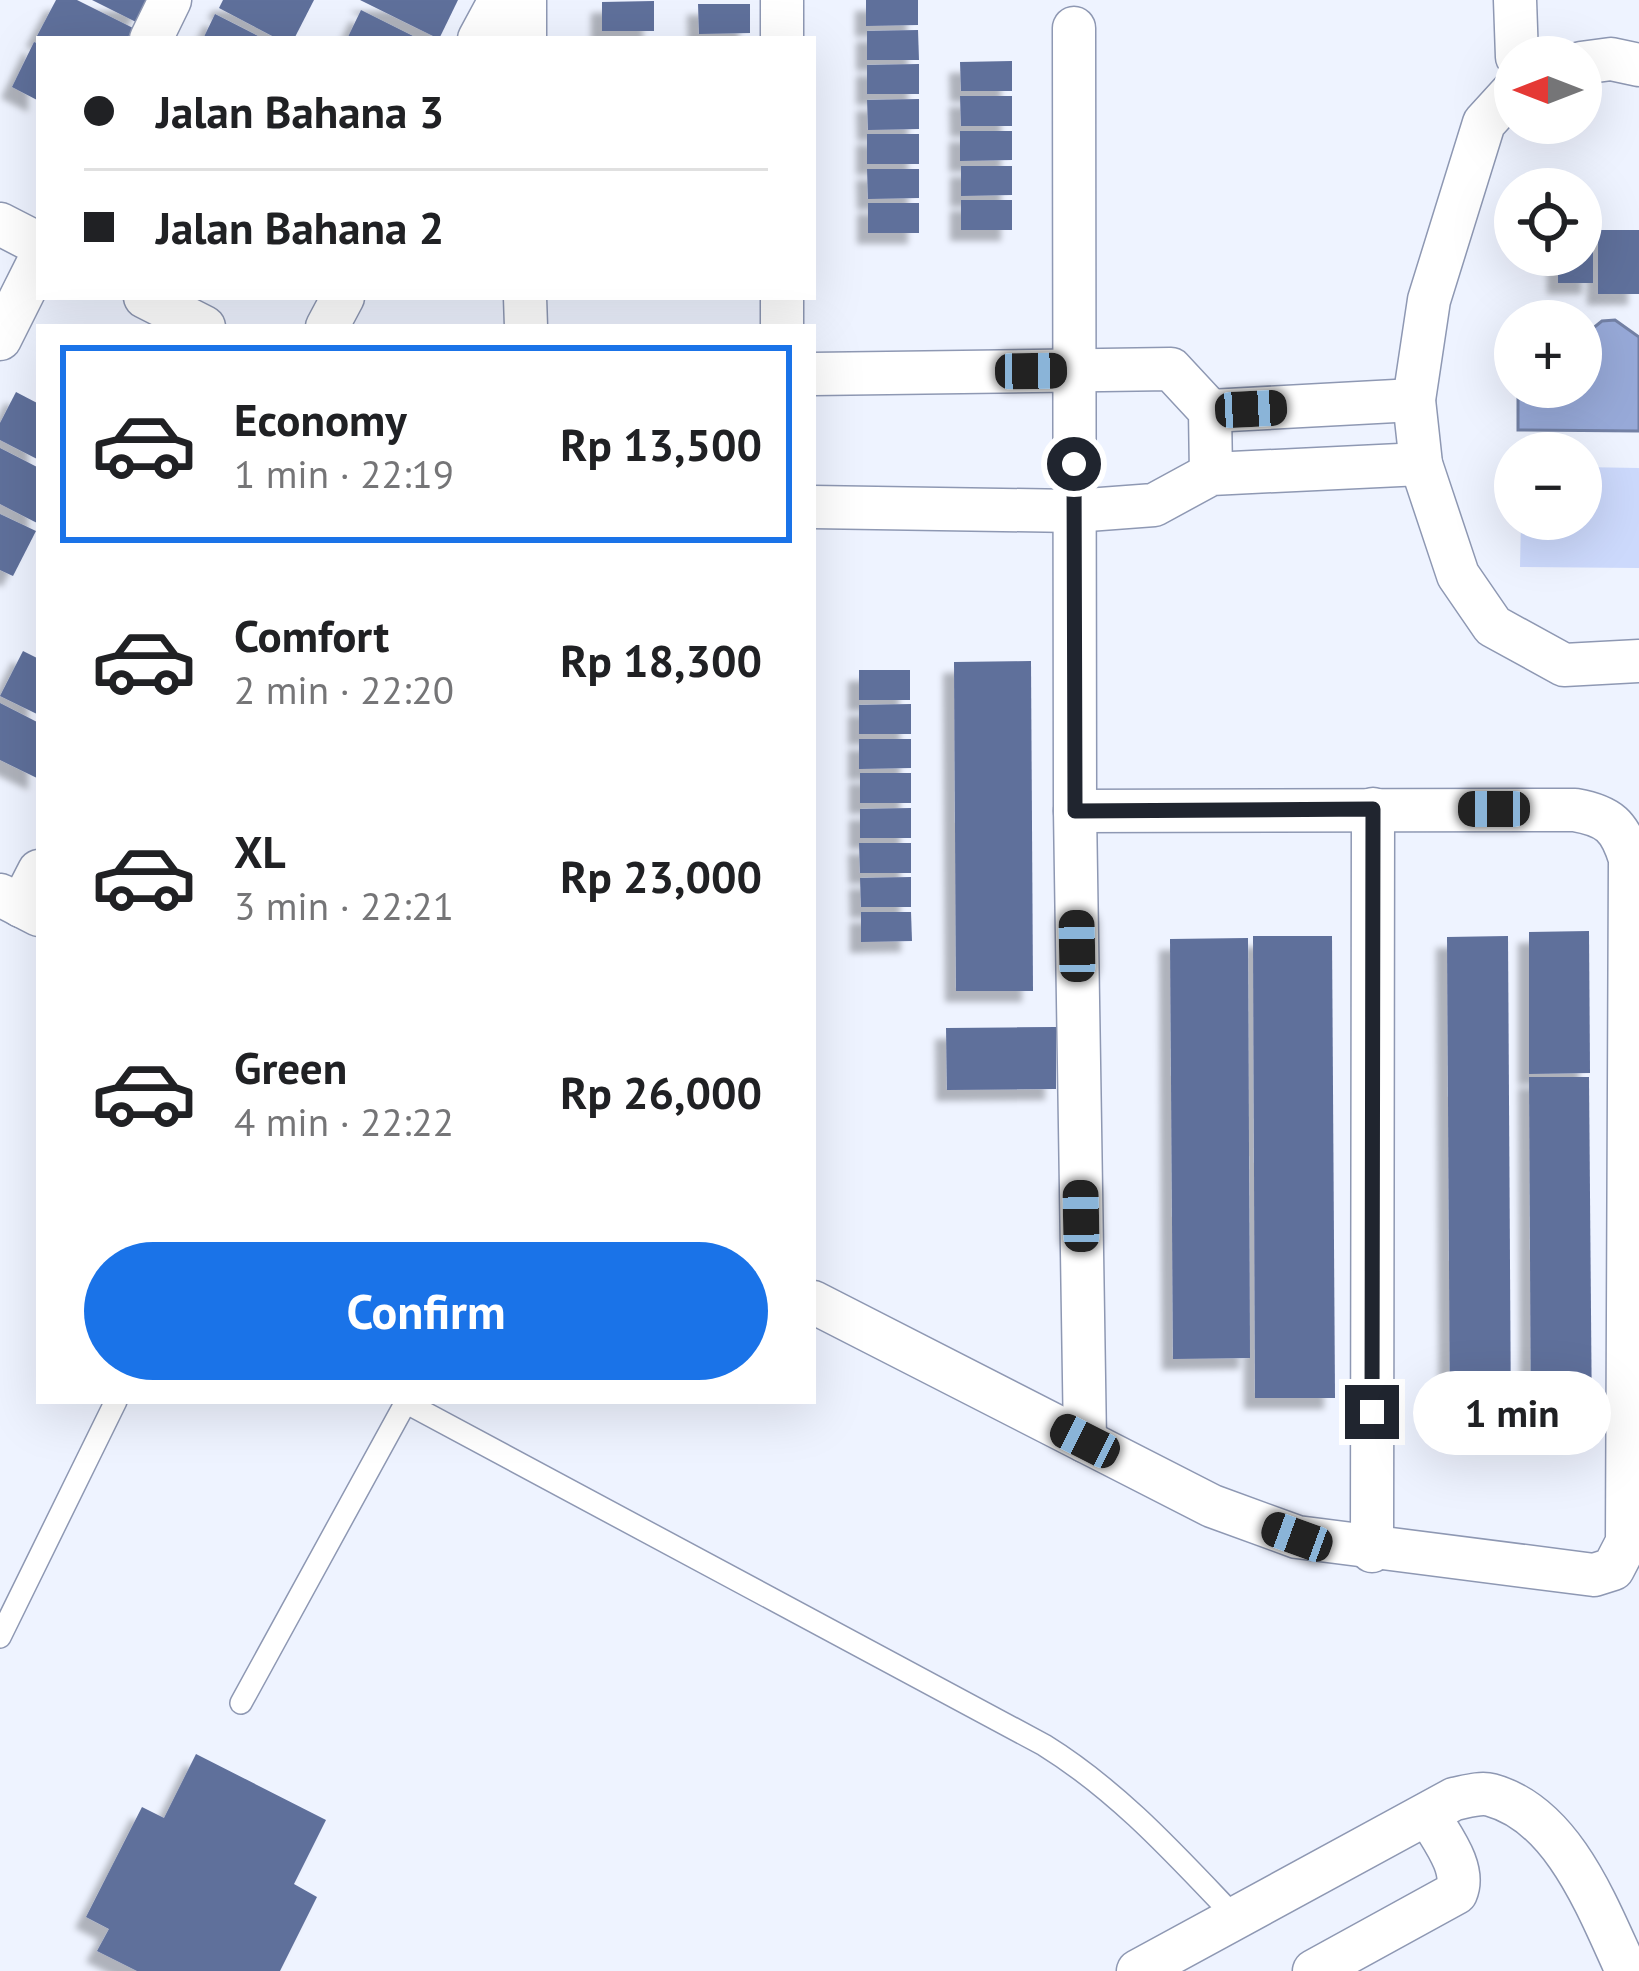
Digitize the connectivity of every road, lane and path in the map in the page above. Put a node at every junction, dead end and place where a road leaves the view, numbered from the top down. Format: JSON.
{"nodes":[{"id":1,"x":170,"y":0,"type":"edge"},
{"id":2,"x":500,"y":0,"type":"edge"},
{"id":3,"x":525,"y":0,"type":"edge"},
{"id":4,"x":782,"y":0,"type":"edge"},
{"id":5,"x":1515,"y":0,"type":"edge"},
{"id":6,"x":1074,"y":28,"type":"dead end"},
{"id":7,"x":152,"y":36,"type":"edge"},
{"id":8,"x":481,"y":36,"type":"edge"},
{"id":9,"x":525,"y":36,"type":"edge"},
{"id":10,"x":782,"y":36,"type":"edge"},
{"id":11,"x":1516,"y":36,"type":"edge"},
{"id":12,"x":1602,"y":60,"type":"edge"},
{"id":13,"x":1639,"y":65,"type":"edge"},
{"id":14,"x":1494,"y":112,"type":"edge"},
{"id":15,"x":0,"y":224,"type":"edge"},
{"id":16,"x":36,"y":242,"type":"edge"},
{"id":17,"x":36,"y":267,"type":"edge"},
{"id":18,"x":151,"y":300,"type":"edge"},
{"id":19,"x":198,"y":324,"type":"edge"},
{"id":20,"x":0,"y":339,"type":"edge"},
{"id":21,"x":1074,"y":370,"type":"junction"},
{"id":22,"x":816,"y":374,"type":"edge"},
{"id":23,"x":1414,"y":400,"type":"junction"},
{"id":24,"x":1210,"y":411,"type":"junction"},
{"id":25,"x":1421,"y":464,"type":"junction"},
{"id":26,"x":1211,"y":474,"type":"junction"},
{"id":27,"x":816,"y":507,"type":"edge"},
{"id":28,"x":1074,"y":511,"type":"junction"},
{"id":29,"x":1639,"y":661,"type":"edge"},
{"id":30,"x":1373,"y":809,"type":"junction"},
{"id":31,"x":1075,"y":811,"type":"junction"},
{"id":32,"x":816,"y":1304,"type":"edge"},
{"id":33,"x":115,"y":1404,"type":"edge"},
{"id":34,"x":403,"y":1404,"type":"edge"},
{"id":35,"x":408,"y":1404,"type":"edge"},
{"id":36,"x":1085,"y":1441,"type":"junction"},
{"id":37,"x":1372,"y":1551,"type":"junction"},
{"id":38,"x":0,"y":1637,"type":"edge"},
{"id":39,"x":242,"y":1703,"type":"dead end"},
{"id":40,"x":1440,"y":1807,"type":"junction"},
{"id":41,"x":1234,"y":1916,"type":"junction"},
{"id":42,"x":1138,"y":1971,"type":"edge"},
{"id":43,"x":1314,"y":1971,"type":"edge"},
{"id":44,"x":1627,"y":1971,"type":"edge"}],
"edges":[{"from":1,"to":7,"type":"street"},
{"from":2,"to":8,"type":"street"},
{"from":3,"to":9,"type":"street"},
{"from":4,"to":10,"type":"street"},
{"from":5,"to":11,"type":"street"},
{"from":6,"to":21,"type":"street"},
{"from":12,"to":13,"type":"street"},
{"from":14,"to":23,"type":"street"},
{"from":15,"to":16,"type":"street"},
{"from":17,"to":20,"type":"street"},
{"from":18,"to":19,"type":"street"},
{"from":21,"to":22,"type":"street"},
{"from":21,"to":24,"type":"street"},
{"from":21,"to":28,"type":"street"},
{"from":23,"to":24,"type":"street"},
{"from":23,"to":25,"type":"street"},
{"from":24,"to":26,"type":"street"},
{"from":25,"to":26,"type":"street"},
{"from":25,"to":29,"type":"street"},
{"from":26,"to":28,"type":"street"},
{"from":27,"to":28,"type":"street"},
{"from":28,"to":31,"type":"street"},
{"from":30,"to":31,"type":"street"},
{"from":30,"to":37,"type":"street"},
{"from":30,"to":37,"type":"street"},
{"from":31,"to":36,"type":"street"},
{"from":32,"to":36,"type":"street"},
{"from":33,"to":38,"type":"lane"},
{"from":34,"to":39,"type":"lane"},
{"from":35,"to":41,"type":"lane"},
{"from":36,"to":37,"type":"street"},
{"from":40,"to":41,"type":"street"},
{"from":40,"to":43,"type":"street"},
{"from":40,"to":44,"type":"street"},
{"from":41,"to":42,"type":"street"}]}
